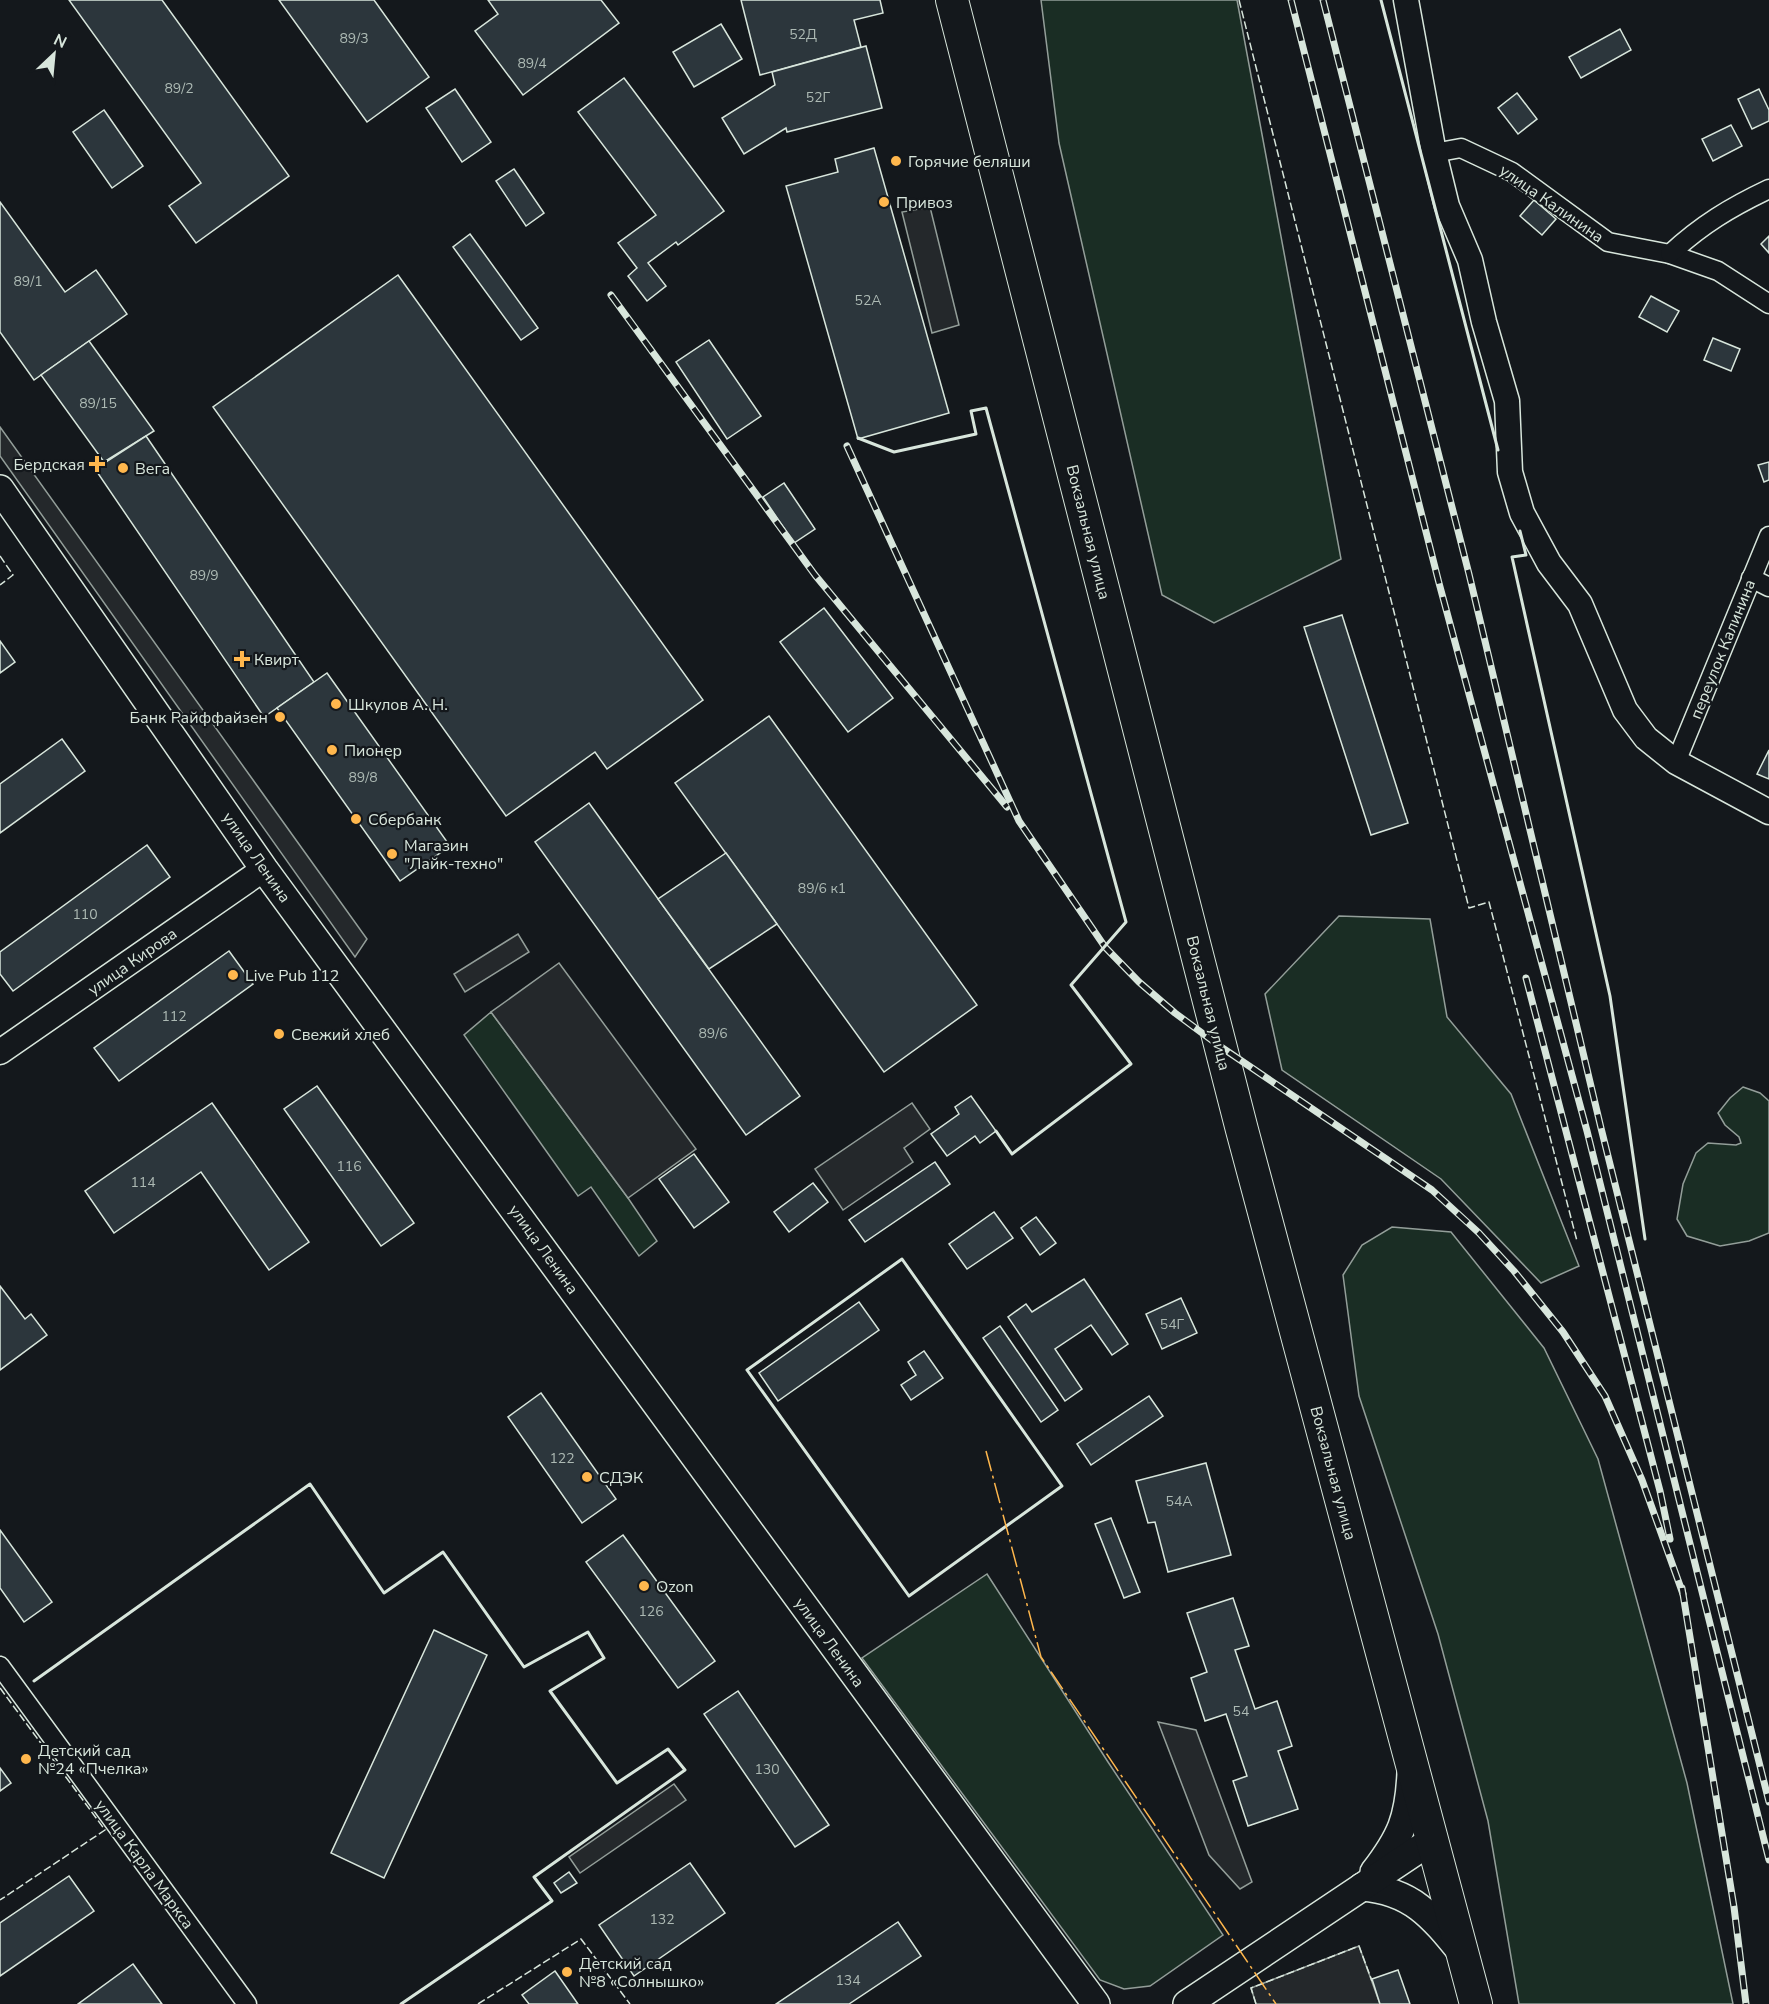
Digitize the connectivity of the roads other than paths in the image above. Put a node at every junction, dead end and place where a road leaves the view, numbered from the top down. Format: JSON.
{"nodes":[{"id":1,"x":952,"y":0,"type":"edge"},
{"id":2,"x":1406,"y":0,"type":"edge"},
{"id":3,"x":1434,"y":153,"type":"junction"},
{"id":4,"x":1769,"y":189,"type":"edge"},
{"id":5,"x":1670,"y":254,"type":"junction"},
{"id":6,"x":1769,"y":304,"type":"edge"},
{"id":7,"x":0,"y":489,"type":"edge"},
{"id":8,"x":1769,"y":536,"type":"edge"},
{"id":9,"x":1751,"y":578,"type":"junction"},
{"id":10,"x":1769,"y":587,"type":"edge"},
{"id":11,"x":1676,"y":762,"type":"junction"},
{"id":12,"x":1769,"y":812,"type":"edge"},
{"id":13,"x":264,"y":869,"type":"junction"},
{"id":14,"x":0,"y":1052,"type":"edge"},
{"id":15,"x":0,"y":1666,"type":"edge"},
{"id":16,"x":1412,"y":1767,"type":"junction"},
{"id":17,"x":1431,"y":1841,"type":"junction"},
{"id":18,"x":1362,"y":1887,"type":"junction"},
{"id":19,"x":1463,"y":1954,"type":"junction"},
{"id":20,"x":247,"y":2004,"type":"edge"},
{"id":21,"x":1096,"y":2004,"type":"edge"},
{"id":22,"x":1187,"y":2004,"type":"edge"},
{"id":23,"x":1476,"y":2004,"type":"edge"}],
"edges":[{"from":1,"to":16,"type":"highway","name":"Вокзальная улица"},
{"from":2,"to":3,"type":"street"},
{"from":3,"to":5,"type":"street","name":"улица Калинина"},
{"from":3,"to":11,"type":"street"},
{"from":4,"to":5,"type":"street"},
{"from":5,"to":6,"type":"street","name":"улица Калинина"},
{"from":7,"to":13,"type":"main road","name":"улица Ленина"},
{"from":8,"to":9,"type":"street","name":"переулок Калинина"},
{"from":9,"to":10,"type":"street"},
{"from":9,"to":11,"type":"street","name":"переулок Калинина"},
{"from":11,"to":12,"type":"street"},
{"from":13,"to":14,"type":"street","name":"улица Кирова"},
{"from":13,"to":21,"type":"main road","name":"улица Ленина"},
{"from":15,"to":20,"type":"street","name":"улица Карла Маркса"},
{"from":16,"to":17,"type":"highway","name":"Вокзальная улица"},
{"from":16,"to":18,"type":"main road"},
{"from":17,"to":18,"type":"main road"},
{"from":17,"to":19,"type":"highway","name":"Вокзальная улица"},
{"from":18,"to":19,"type":"main road"},
{"from":18,"to":22,"type":"main road"},
{"from":19,"to":23,"type":"highway","name":"Вокзальная улица"}]}
